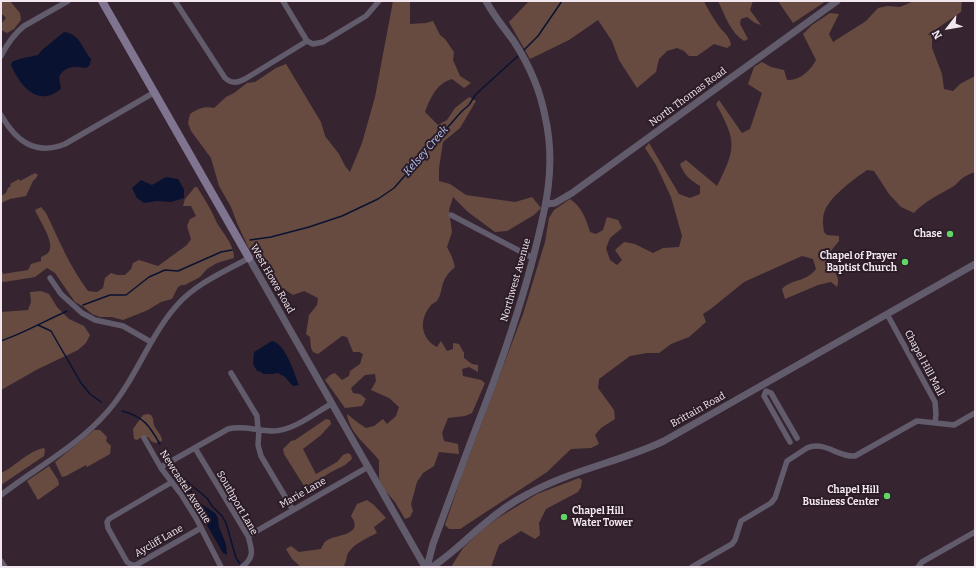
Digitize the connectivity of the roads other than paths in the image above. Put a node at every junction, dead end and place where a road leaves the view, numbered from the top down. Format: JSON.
{"nodes":[{"id":1,"x":68,"y":1,"type":"edge"},
{"id":2,"x":102,"y":1,"type":"edge"},
{"id":3,"x":175,"y":1,"type":"edge"},
{"id":4,"x":283,"y":1,"type":"edge"},
{"id":5,"x":380,"y":1,"type":"edge"},
{"id":6,"x":486,"y":1,"type":"edge"},
{"id":7,"x":837,"y":1,"type":"edge"},
{"id":8,"x":307,"y":41,"type":"junction"},
{"id":9,"x":1,"y":56,"type":"edge"},
{"id":10,"x":155,"y":92,"type":"junction"},
{"id":11,"x":1,"y":115,"type":"edge"},
{"id":12,"x":547,"y":204,"type":"junction"},
{"id":13,"x":451,"y":215,"type":"dead end"},
{"id":14,"x":249,"y":258,"type":"junction"},
{"id":15,"x":533,"y":258,"type":"junction"},
{"id":16,"x":975,"y":264,"type":"edge"},
{"id":17,"x":50,"y":278,"type":"dead end"},
{"id":18,"x":887,"y":314,"type":"junction"},
{"id":19,"x":151,"y":342,"type":"junction"},
{"id":20,"x":232,"y":373,"type":"dead end"},
{"id":21,"x":764,"y":388,"type":"junction"},
{"id":22,"x":331,"y":404,"type":"junction"},
{"id":23,"x":975,"y":413,"type":"edge"},
{"id":24,"x":935,"y":423,"type":"junction"},
{"id":25,"x":258,"y":430,"type":"junction"},
{"id":26,"x":144,"y":438,"type":"dead end"},
{"id":27,"x":797,"y":438,"type":"dead end"},
{"id":28,"x":790,"y":442,"type":"dead end"},
{"id":29,"x":195,"y":448,"type":"junction"},
{"id":30,"x":160,"y":467,"type":"junction"},
{"id":31,"x":368,"y":467,"type":"junction"},
{"id":32,"x":172,"y":482,"type":"junction"},
{"id":33,"x":1,"y":495,"type":"edge"},
{"id":34,"x":293,"y":510,"type":"junction"},
{"id":35,"x":201,"y":528,"type":"junction"},
{"id":36,"x":975,"y":532,"type":"edge"},
{"id":37,"x":248,"y":536,"type":"junction"},
{"id":38,"x":1,"y":561,"type":"edge"},
{"id":39,"x":243,"y":566,"type":"edge"},
{"id":40,"x":919,"y":566,"type":"edge"},
{"id":41,"x":5,"y":567,"type":"edge"},
{"id":42,"x":221,"y":567,"type":"edge"},
{"id":43,"x":426,"y":567,"type":"edge"},
{"id":44,"x":432,"y":567,"type":"edge"},
{"id":45,"x":692,"y":567,"type":"edge"}],
"edges":[{"from":1,"to":9,"type":"street"},
{"from":2,"to":10,"type":"main road","name":"West Howe Road"},
{"from":3,"to":8,"type":"street"},
{"from":4,"to":8,"type":"street"},
{"from":5,"to":8,"type":"street"},
{"from":6,"to":12,"type":"street","name":"Northwest Avenue"},
{"from":7,"to":12,"type":"street","name":"North Thomas Road"},
{"from":10,"to":11,"type":"street"},
{"from":10,"to":14,"type":"main road","name":"West Howe Road"},
{"from":12,"to":15,"type":"street","name":"Northwest Avenue"},
{"from":13,"to":15,"type":"street"},
{"from":14,"to":19,"type":"street"},
{"from":14,"to":22,"type":"street","name":"West Howe Road"},
{"from":15,"to":43,"type":"street","name":"Northwest Avenue"},
{"from":16,"to":18,"type":"street","name":"Brittain Road"},
{"from":17,"to":19,"type":"street"},
{"from":18,"to":21,"type":"street","name":"Brittain Road"},
{"from":18,"to":24,"type":"street","name":"Chapel Hill Mall"},
{"from":19,"to":33,"type":"street"},
{"from":20,"to":25,"type":"street"},
{"from":21,"to":27,"type":"street"},
{"from":21,"to":28,"type":"street"},
{"from":21,"to":44,"type":"street","name":"Brittain Road"},
{"from":22,"to":25,"type":"street"},
{"from":22,"to":31,"type":"street","name":"West Howe Road"},
{"from":23,"to":24,"type":"street"},
{"from":24,"to":45,"type":"street"},
{"from":25,"to":29,"type":"street"},
{"from":25,"to":34,"type":"street"},
{"from":26,"to":30,"type":"street","name":"Newcastel Avenue"},
{"from":29,"to":30,"type":"street"},
{"from":29,"to":37,"type":"street","name":"Southport Lane"},
{"from":30,"to":32,"type":"street","name":"Newcastel Avenue"},
{"from":31,"to":34,"type":"street","name":"Marie Lane"},
{"from":31,"to":43,"type":"street","name":"West Howe Road"},
{"from":32,"to":35,"type":"street","name":"Newcastel Avenue"},
{"from":32,"to":35,"type":"street","name":"Aycliff Lane"},
{"from":34,"to":37,"type":"street","name":"Marie Lane"},
{"from":35,"to":42,"type":"street","name":"Newcastel Avenue"},
{"from":36,"to":40,"type":"street"},
{"from":37,"to":39,"type":"street","name":"Southport Lane"},
{"from":38,"to":41,"type":"street"}]}
